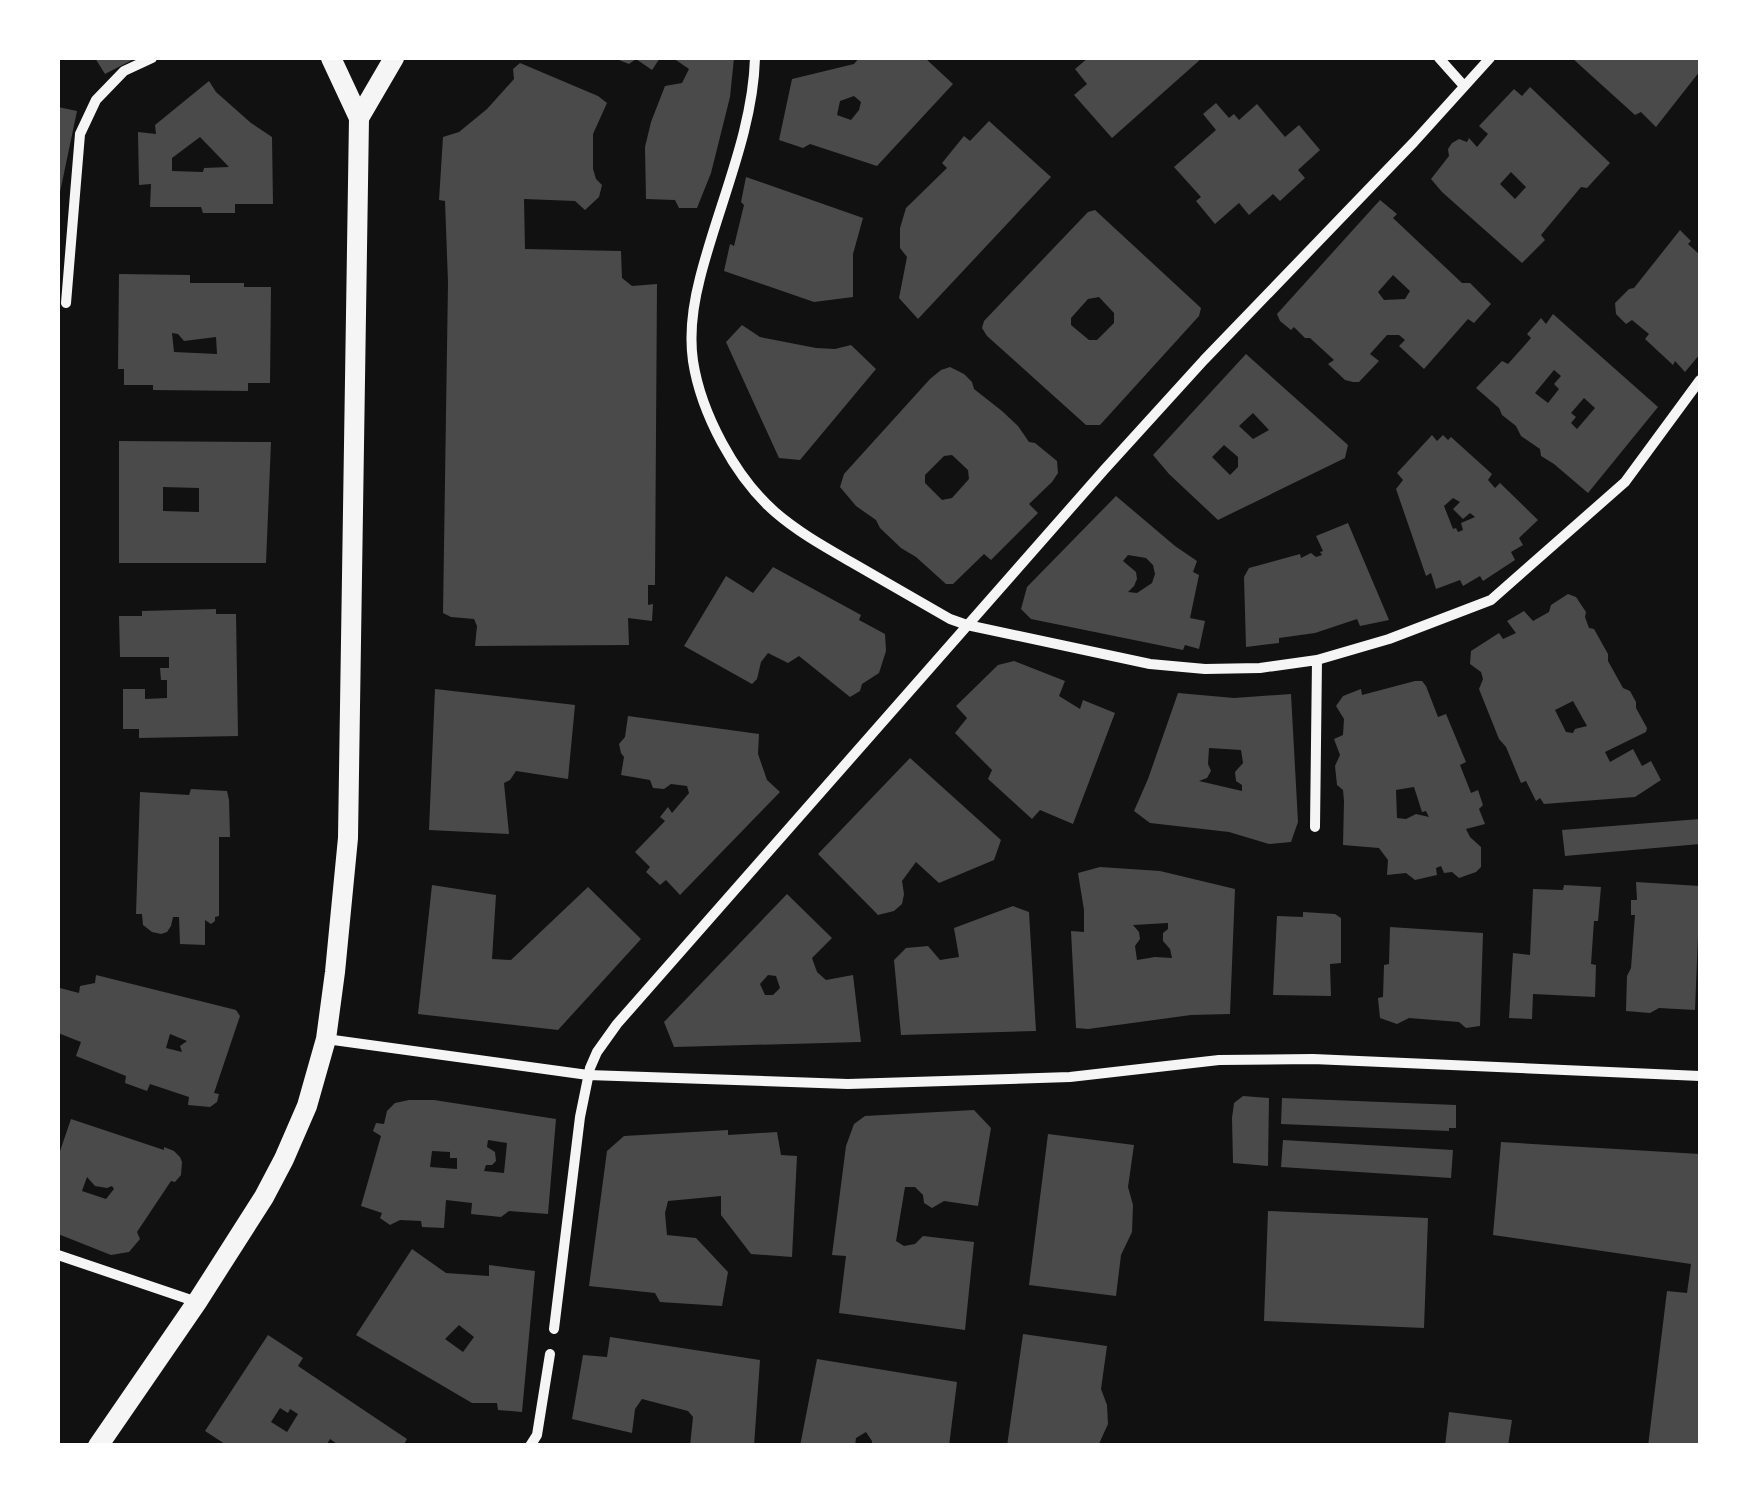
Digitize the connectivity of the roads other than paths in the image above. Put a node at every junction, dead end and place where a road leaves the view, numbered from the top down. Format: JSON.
{"nodes":[{"id":1,"x":152,"y":58,"type":"edge"},
{"id":2,"x":332,"y":58,"type":"edge"},
{"id":3,"x":394,"y":58,"type":"edge"},
{"id":4,"x":755,"y":58,"type":"edge"},
{"id":5,"x":1439,"y":58,"type":"edge"},
{"id":6,"x":1490,"y":58,"type":"edge"},
{"id":7,"x":1464,"y":86,"type":"junction"},
{"id":8,"x":360,"y":118,"type":"junction"},
{"id":9,"x":66,"y":303,"type":"dead end"},
{"id":10,"x":1700,"y":380,"type":"edge"},
{"id":11,"x":967,"y":626,"type":"junction"},
{"id":12,"x":1317,"y":660,"type":"junction"},
{"id":13,"x":1315,"y":827,"type":"dead end"},
{"id":14,"x":326,"y":1039,"type":"junction"},
{"id":15,"x":588,"y":1075,"type":"junction"},
{"id":16,"x":1700,"y":1076,"type":"edge"},
{"id":17,"x":58,"y":1254,"type":"edge"},
{"id":18,"x":197,"y":1302,"type":"junction"},
{"id":19,"x":554,"y":1329,"type":"dead end"},
{"id":20,"x":550,"y":1354,"type":"dead end"},
{"id":21,"x":98,"y":1446,"type":"edge"},
{"id":22,"x":530,"y":1446,"type":"edge"}],
"edges":[{"from":1,"to":9,"type":"street"},
{"from":2,"to":8,"type":"main road"},
{"from":3,"to":8,"type":"main road"},
{"from":4,"to":11,"type":"street"},
{"from":5,"to":7,"type":"street"},
{"from":6,"to":7,"type":"street"},
{"from":7,"to":11,"type":"street"},
{"from":8,"to":14,"type":"main road"},
{"from":10,"to":12,"type":"street"},
{"from":11,"to":12,"type":"street"},
{"from":11,"to":15,"type":"street"},
{"from":12,"to":13,"type":"street"},
{"from":14,"to":15,"type":"street"},
{"from":14,"to":18,"type":"main road"},
{"from":15,"to":16,"type":"street"},
{"from":15,"to":19,"type":"street"},
{"from":17,"to":18,"type":"street"},
{"from":18,"to":21,"type":"main road"},
{"from":20,"to":22,"type":"street"}]}
